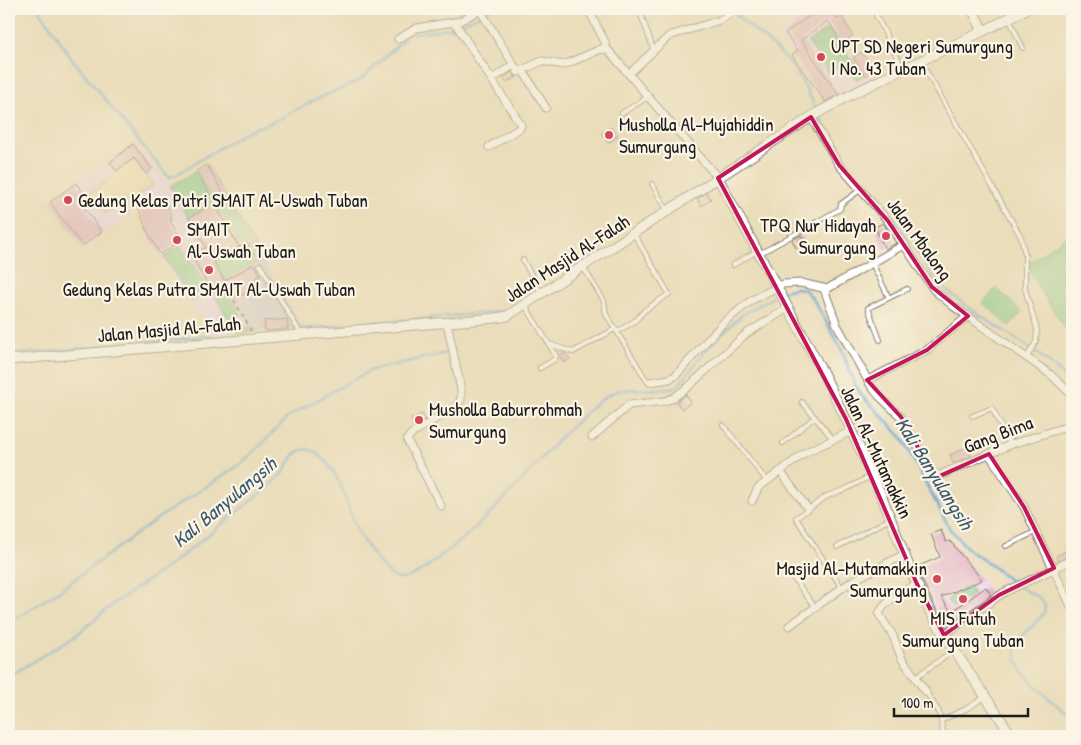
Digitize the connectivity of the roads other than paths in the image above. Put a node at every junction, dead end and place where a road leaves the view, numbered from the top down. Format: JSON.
{"nodes":[{"id":1,"x":588,"y":9,"type":"edge"},
{"id":2,"x":639,"y":9,"type":"edge"},
{"id":3,"x":873,"y":9,"type":"edge"},
{"id":4,"x":972,"y":9,"type":"edge"},
{"id":5,"x":1026,"y":9,"type":"edge"},
{"id":6,"x":736,"y":10,"type":"edge"},
{"id":7,"x":481,"y":12,"type":"edge"},
{"id":8,"x":1009,"y":18,"type":"junction"},
{"id":9,"x":456,"y":25,"type":"junction"},
{"id":10,"x":983,"y":31,"type":"junction"},
{"id":11,"x":398,"y":39,"type":"dead end"},
{"id":12,"x":1023,"y":48,"type":"dead end"},
{"id":13,"x":606,"y":49,"type":"junction"},
{"id":14,"x":654,"y":52,"type":"junction"},
{"id":15,"x":921,"y":62,"type":"junction"},
{"id":16,"x":513,"y":64,"type":"junction"},
{"id":17,"x":903,"y":70,"type":"junction"},
{"id":18,"x":523,"y":71,"type":"junction"},
{"id":19,"x":629,"y":74,"type":"junction"},
{"id":20,"x":492,"y":79,"type":"junction"},
{"id":21,"x":648,"y":97,"type":"junction"},
{"id":22,"x":546,"y":108,"type":"dead end"},
{"id":23,"x":622,"y":113,"type":"dead end"},
{"id":24,"x":812,"y":116,"type":"junction"},
{"id":25,"x":489,"y":147,"type":"dead end"},
{"id":26,"x":718,"y":178,"type":"junction"},
{"id":27,"x":652,"y":184,"type":"dead end"},
{"id":28,"x":861,"y":190,"type":"junction"},
{"id":29,"x":668,"y":211,"type":"junction"},
{"id":30,"x":634,"y":233,"type":"junction"},
{"id":31,"x":904,"y":244,"type":"junction"},
{"id":32,"x":758,"y":252,"type":"junction"},
{"id":33,"x":523,"y":260,"type":"dead end"},
{"id":34,"x":872,"y":263,"type":"junction"},
{"id":35,"x":260,"y":265,"type":"dead end"},
{"id":36,"x":733,"y":265,"type":"dead end"},
{"id":37,"x":583,"y":267,"type":"junction"},
{"id":38,"x":777,"y":287,"type":"junction"},
{"id":39,"x":824,"y":289,"type":"junction"},
{"id":40,"x":907,"y":289,"type":"dead end"},
{"id":41,"x":541,"y":294,"type":"junction"},
{"id":42,"x":889,"y":298,"type":"junction"},
{"id":43,"x":525,"y":305,"type":"junction"},
{"id":44,"x":787,"y":307,"type":"junction"},
{"id":45,"x":968,"y":316,"type":"junction"},
{"id":46,"x":447,"y":322,"type":"junction"},
{"id":47,"x":616,"y":330,"type":"junction"},
{"id":48,"x":301,"y":334,"type":"junction"},
{"id":49,"x":880,"y":340,"type":"dead end"},
{"id":50,"x":549,"y":344,"type":"junction"},
{"id":51,"x":1028,"y":355,"type":"junction"},
{"id":52,"x":9,"y":360,"type":"edge"},
{"id":53,"x":540,"y":368,"type":"dead end"},
{"id":54,"x":868,"y":380,"type":"junction"},
{"id":55,"x":650,"y":382,"type":"joint"},
{"id":56,"x":1072,"y":395,"type":"edge"},
{"id":57,"x":802,"y":402,"type":"dead end"},
{"id":58,"x":972,"y":416,"type":"dead end"},
{"id":59,"x":815,"y":417,"type":"junction"},
{"id":60,"x":723,"y":425,"type":"dead end"},
{"id":61,"x":1072,"y":425,"type":"edge"},
{"id":62,"x":852,"y":431,"type":"junction"},
{"id":63,"x":592,"y":437,"type":"dead end"},
{"id":64,"x":833,"y":439,"type":"junction"},
{"id":65,"x":783,"y":443,"type":"dead end"},
{"id":66,"x":1010,"y":444,"type":"junction"},
{"id":67,"x":989,"y":454,"type":"junction"},
{"id":68,"x":780,"y":471,"type":"junction"},
{"id":69,"x":872,"y":476,"type":"junction"},
{"id":70,"x":937,"y":477,"type":"junction"},
{"id":71,"x":766,"y":481,"type":"junction"},
{"id":72,"x":752,"y":501,"type":"dead end"},
{"id":73,"x":441,"y":506,"type":"dead end"},
{"id":74,"x":808,"y":509,"type":"junction"},
{"id":75,"x":958,"y":517,"type":"dead end"},
{"id":76,"x":890,"y":518,"type":"junction"},
{"id":77,"x":1036,"y":531,"type":"junction"},
{"id":78,"x":1006,"y":546,"type":"dead end"},
{"id":79,"x":836,"y":547,"type":"dead end"},
{"id":80,"x":904,"y":554,"type":"junction"},
{"id":81,"x":1072,"y":560,"type":"edge"},
{"id":82,"x":1054,"y":568,"type":"junction"},
{"id":83,"x":794,"y":579,"type":"dead end"},
{"id":84,"x":917,"y":584,"type":"junction"},
{"id":85,"x":842,"y":588,"type":"junction"},
{"id":86,"x":816,"y":607,"type":"junction"},
{"id":87,"x":1072,"y":608,"type":"edge"},
{"id":88,"x":789,"y":626,"type":"dead end"},
{"id":89,"x":944,"y":635,"type":"junction"},
{"id":90,"x":954,"y":650,"type":"junction"},
{"id":91,"x":916,"y":677,"type":"junction"},
{"id":92,"x":926,"y":692,"type":"joint"},
{"id":93,"x":985,"y":697,"type":"junction"},
{"id":94,"x":942,"y":720,"type":"junction"},
{"id":95,"x":944,"y":736,"type":"edge"},
{"id":96,"x":1012,"y":736,"type":"edge"}],
"edges":[{"from":1,"to":13,"type":"street"},
{"from":2,"to":14,"type":"lane"},
{"from":3,"to":17,"type":"lane"},
{"from":4,"to":10,"type":"street"},
{"from":5,"to":8,"type":"street","name":"Jalan Masjid Al-Falah"},
{"from":6,"to":14,"type":"street"},
{"from":7,"to":9,"type":"street"},
{"from":7,"to":16,"type":"street"},
{"from":8,"to":10,"type":"street","name":"Jalan Masjid Al-Falah"},
{"from":8,"to":12,"type":"lane"},
{"from":9,"to":11,"type":"street"},
{"from":9,"to":20,"type":"street"},
{"from":10,"to":15,"type":"street","name":"Jalan Masjid Al-Falah"},
{"from":13,"to":18,"type":"street"},
{"from":13,"to":19,"type":"street"},
{"from":14,"to":19,"type":"street"},
{"from":15,"to":17,"type":"street","name":"Jalan Masjid Al-Falah"},
{"from":15,"to":51,"type":"lane"},
{"from":16,"to":18,"type":"street"},
{"from":16,"to":20,"type":"street"},
{"from":17,"to":24,"type":"street","name":"Jalan Masjid Al-Falah"},
{"from":18,"to":22,"type":"street"},
{"from":19,"to":21,"type":"street"},
{"from":20,"to":25,"type":"street"},
{"from":21,"to":23,"type":"lane"},
{"from":21,"to":26,"type":"street"},
{"from":24,"to":26,"type":"street","name":"Jalan Masjid Al-Falah"},
{"from":24,"to":28,"type":"street","name":"Jalan Mbalong"},
{"from":26,"to":29,"type":"street","name":"Jalan Masjid Al-Falah"},
{"from":26,"to":32,"type":"street","name":"Jalan Al-Mutamakkin"},
{"from":27,"to":29,"type":"lane"},
{"from":28,"to":31,"type":"street","name":"Jalan Mbalong"},
{"from":28,"to":32,"type":"lane"},
{"from":29,"to":30,"type":"street","name":"Jalan Masjid Al-Falah"},
{"from":30,"to":37,"type":"street","name":"Jalan Masjid Al-Falah"},
{"from":30,"to":47,"type":"lane"},
{"from":31,"to":34,"type":"street"},
{"from":31,"to":45,"type":"street","name":"Jalan Mbalong"},
{"from":32,"to":36,"type":"lane"},
{"from":32,"to":38,"type":"street","name":"Jalan Al-Mutamakkin"},
{"from":33,"to":41,"type":"lane"},
{"from":34,"to":39,"type":"street"},
{"from":34,"to":42,"type":"lane"},
{"from":35,"to":48,"type":"lane"},
{"from":37,"to":41,"type":"street","name":"Jalan Masjid Al-Falah"},
{"from":37,"to":47,"type":"lane"},
{"from":38,"to":39,"type":"street"},
{"from":38,"to":44,"type":"street","name":"Jalan Al-Mutamakkin"},
{"from":38,"to":55,"type":"street"},
{"from":39,"to":54,"type":"street"},
{"from":40,"to":42,"type":"lane"},
{"from":41,"to":43,"type":"street","name":"Jalan Masjid Al-Falah"},
{"from":42,"to":49,"type":"lane"},
{"from":43,"to":46,"type":"street","name":"Jalan Masjid Al-Falah"},
{"from":43,"to":50,"type":"lane"},
{"from":44,"to":62,"type":"street","name":"Jalan Al-Mutamakkin"},
{"from":44,"to":63,"type":"street"},
{"from":45,"to":51,"type":"street","name":"Jalan Mbalong"},
{"from":45,"to":54,"type":"street"},
{"from":46,"to":48,"type":"street","name":"Jalan Masjid Al-Falah"},
{"from":46,"to":73,"type":"street"},
{"from":47,"to":50,"type":"lane"},
{"from":47,"to":55,"type":"lane"},
{"from":48,"to":52,"type":"street","name":"Jalan Masjid Al-Falah"},
{"from":50,"to":53,"type":"lane"},
{"from":51,"to":56,"type":"street","name":"Jalan Mbalong"},
{"from":54,"to":70,"type":"street"},
{"from":57,"to":59,"type":"lane"},
{"from":58,"to":66,"type":"lane"},
{"from":59,"to":64,"type":"lane"},
{"from":59,"to":65,"type":"lane"},
{"from":60,"to":71,"type":"lane"},
{"from":61,"to":66,"type":"street","name":"Gang Bima"},
{"from":62,"to":64,"type":"street"},
{"from":62,"to":69,"type":"street","name":"Jalan Al-Mutamakkin"},
{"from":64,"to":68,"type":"street"},
{"from":66,"to":67,"type":"street","name":"Gang Bima"},
{"from":67,"to":70,"type":"street","name":"Gang Bima"},
{"from":67,"to":77,"type":"street"},
{"from":68,"to":71,"type":"street"},
{"from":68,"to":74,"type":"street"},
{"from":69,"to":74,"type":"lane"},
{"from":69,"to":76,"type":"street","name":"Jalan Al-Mutamakkin"},
{"from":70,"to":75,"type":"lane"},
{"from":71,"to":72,"type":"street"},
{"from":74,"to":85,"type":"lane"},
{"from":76,"to":79,"type":"lane"},
{"from":76,"to":80,"type":"street","name":"Jalan Al-Mutamakkin"},
{"from":77,"to":78,"type":"lane"},
{"from":77,"to":82,"type":"street"},
{"from":80,"to":84,"type":"street","name":"Jalan Al-Mutamakkin"},
{"from":80,"to":85,"type":"street"},
{"from":81,"to":82,"type":"street"},
{"from":82,"to":87,"type":"street"},
{"from":82,"to":89,"type":"street"},
{"from":83,"to":86,"type":"lane"},
{"from":84,"to":89,"type":"street","name":"Jalan Al-Mutamakkin"},
{"from":84,"to":91,"type":"street"},
{"from":85,"to":86,"type":"street"},
{"from":86,"to":88,"type":"street"},
{"from":89,"to":90,"type":"street","name":"Jalan Al-Mutamakkin"},
{"from":90,"to":91,"type":"lane"},
{"from":90,"to":93,"type":"street","name":"Jalan Al-Mutamakkin"},
{"from":91,"to":92,"type":"street"},
{"from":92,"to":94,"type":"lane"},
{"from":93,"to":94,"type":"lane"},
{"from":93,"to":96,"type":"street","name":"Jalan Al-Mutamakkin"},
{"from":94,"to":95,"type":"lane"}]}
